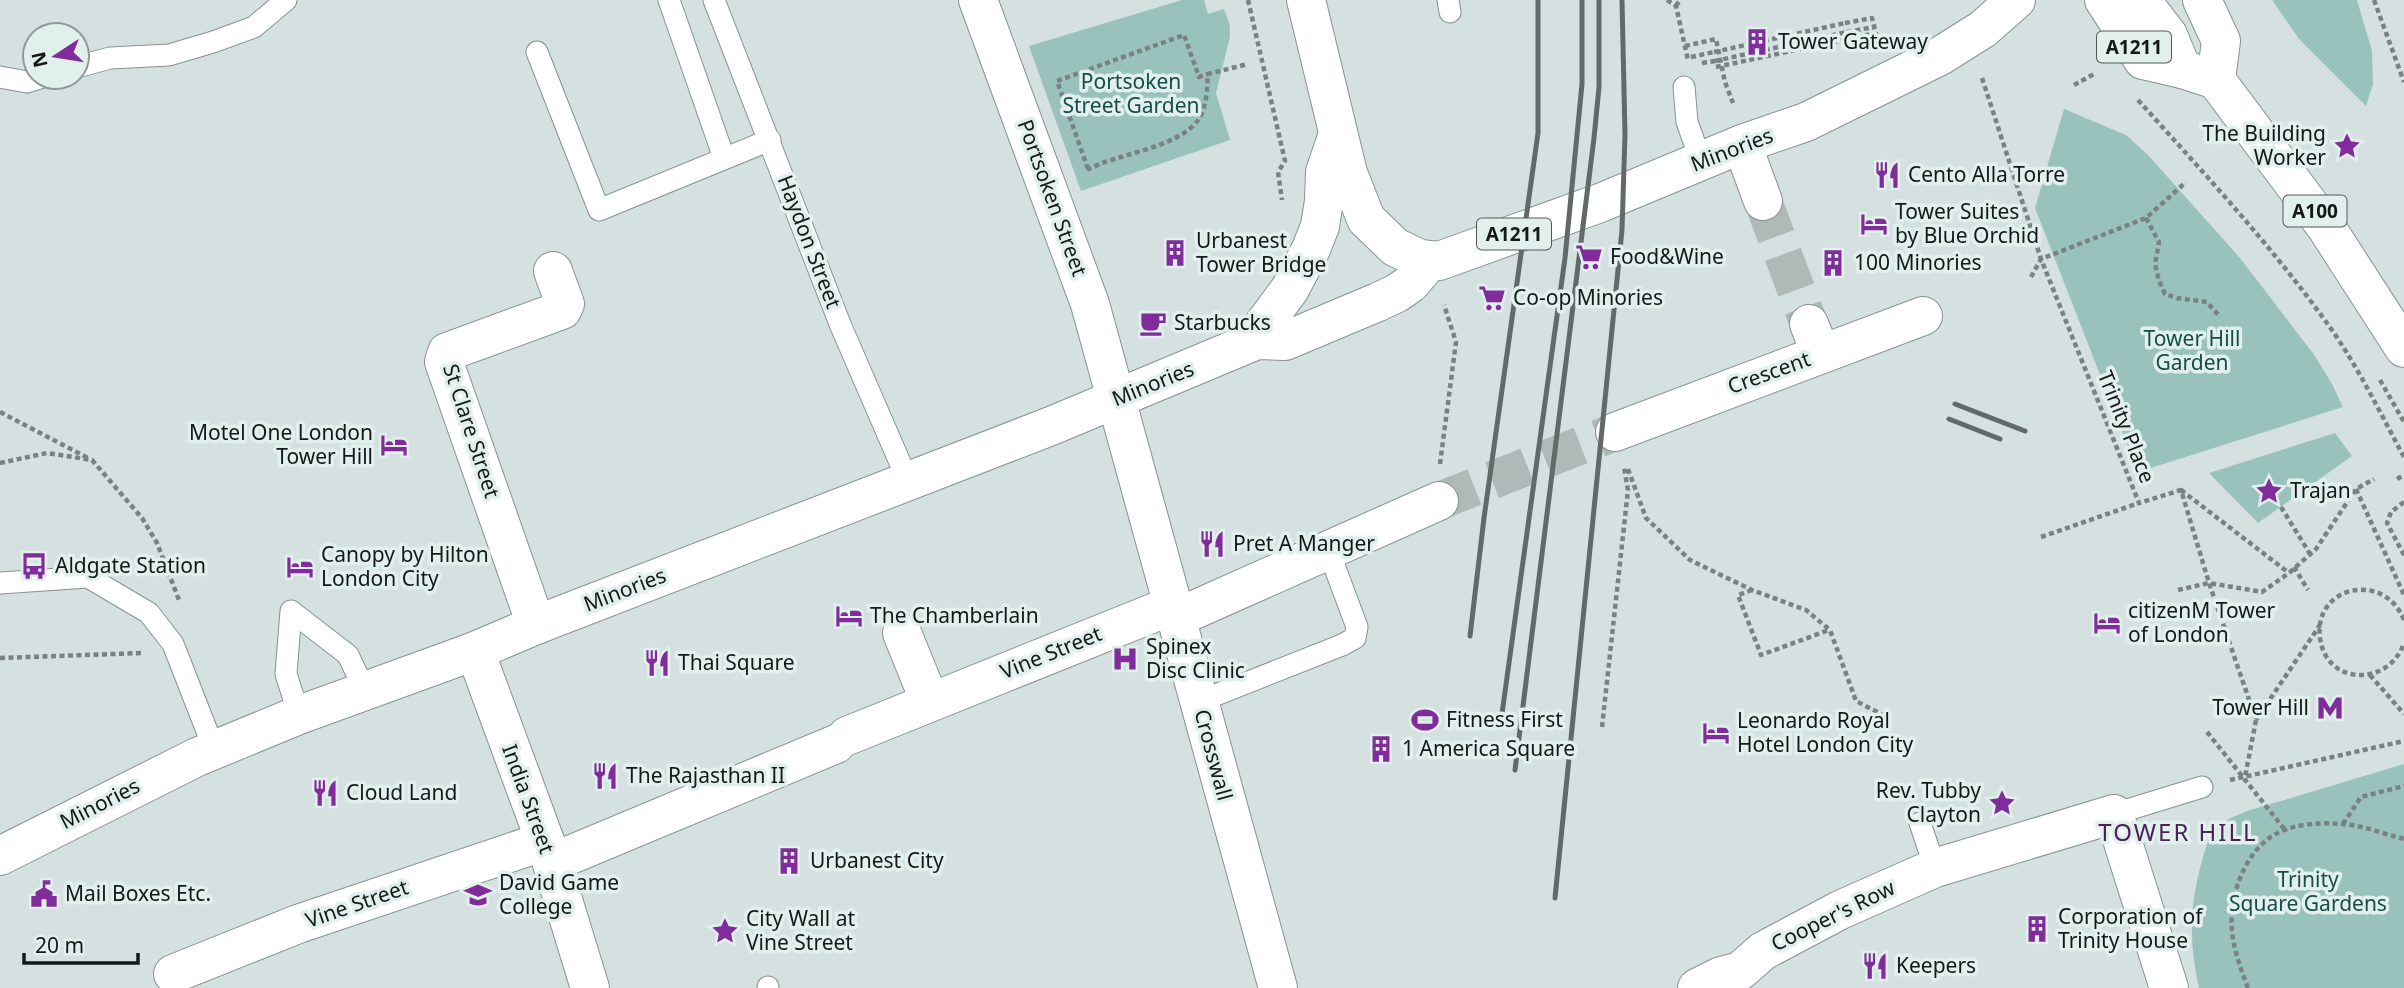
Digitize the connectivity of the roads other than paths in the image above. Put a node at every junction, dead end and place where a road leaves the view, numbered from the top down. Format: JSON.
{"nodes":[{"id":1,"x":286,"y":0,"type":"edge"},
{"id":2,"x":669,"y":0,"type":"edge"},
{"id":3,"x":714,"y":0,"type":"edge"},
{"id":4,"x":978,"y":0,"type":"edge"},
{"id":5,"x":1306,"y":0,"type":"edge"},
{"id":6,"x":2016,"y":0,"type":"edge"},
{"id":7,"x":2104,"y":0,"type":"edge"},
{"id":8,"x":2141,"y":0,"type":"edge"},
{"id":9,"x":2202,"y":0,"type":"edge"},
{"id":10,"x":537,"y":52,"type":"dead end"},
{"id":11,"x":91,"y":63,"type":"edge"},
{"id":12,"x":2199,"y":75,"type":"junction"},
{"id":13,"x":0,"y":77,"type":"edge"},
{"id":14,"x":21,"y":81,"type":"edge"},
{"id":15,"x":1684,"y":87,"type":"dead end"},
{"id":16,"x":1338,"y":134,"type":"junction"},
{"id":17,"x":769,"y":140,"type":"junction"},
{"id":18,"x":1742,"y":144,"type":"junction"},
{"id":19,"x":724,"y":158,"type":"junction"},
{"id":20,"x":1701,"y":161,"type":"junction"},
{"id":21,"x":1763,"y":201,"type":"tunnel mouth"},
{"id":22,"x":1429,"y":262,"type":"junction"},
{"id":23,"x":554,"y":271,"type":"dead end"},
{"id":24,"x":1923,"y":316,"type":"dead end"},
{"id":25,"x":1257,"y":340,"type":"junction"},
{"id":26,"x":2404,"y":348,"type":"edge"},
{"id":27,"x":1118,"y":399,"type":"junction"},
{"id":28,"x":1615,"y":432,"type":"tunnel mouth"},
{"id":29,"x":908,"y":481,"type":"junction"},
{"id":30,"x":1439,"y":501,"type":"tunnel mouth"},
{"id":31,"x":1329,"y":552,"type":"junction"},
{"id":32,"x":0,"y":583,"type":"edge"},
{"id":33,"x":1174,"y":611,"type":"junction"},
{"id":34,"x":536,"y":625,"type":"junction"},
{"id":35,"x":902,"y":633,"type":"dead end"},
{"id":36,"x":475,"y":651,"type":"junction"},
{"id":37,"x":365,"y":691,"type":"junction"},
{"id":38,"x":930,"y":702,"type":"junction"},
{"id":39,"x":1198,"y":702,"type":"junction"},
{"id":40,"x":299,"y":715,"type":"junction"},
{"id":41,"x":214,"y":749,"type":"junction"},
{"id":42,"x":2202,"y":787,"type":"dead end"},
{"id":43,"x":2114,"y":814,"type":"junction"},
{"id":44,"x":1920,"y":823,"type":"dead end"},
{"id":45,"x":557,"y":848,"type":"junction"},
{"id":46,"x":0,"y":856,"type":"edge"},
{"id":47,"x":1935,"y":868,"type":"junction"},
{"id":48,"x":173,"y":974,"type":"dead end"},
{"id":49,"x":1744,"y":980,"type":"edge"},
{"id":50,"x":590,"y":988,"type":"edge"},
{"id":51,"x":1278,"y":988,"type":"edge"},
{"id":52,"x":1697,"y":988,"type":"edge"},
{"id":53,"x":2169,"y":988,"type":"edge"}],
"edges":[{"from":1,"to":11,"type":"lane"},
{"from":2,"to":19,"type":"lane"},
{"from":3,"to":17,"type":"lane","name":"Haydon Street"},
{"from":4,"to":27,"type":"main road","name":"Portsoken Street"},
{"from":5,"to":16,"type":"main road"},
{"from":6,"to":18,"type":"main road","name":"Minories","number":"A1211"},
{"from":7,"to":12,"type":"main road","number":"A1211"},
{"from":8,"to":12,"type":"main road","number":"A100"},
{"from":9,"to":12,"type":"main road"},
{"from":10,"to":19,"type":"lane"},
{"from":12,"to":26,"type":"main road","number":"A100"},
{"from":13,"to":14,"type":"lane"},
{"from":15,"to":20,"type":"lane"},
{"from":16,"to":22,"type":"main road"},
{"from":16,"to":25,"type":"main road"},
{"from":17,"to":19,"type":"lane"},
{"from":17,"to":29,"type":"lane","name":"Haydon Street"},
{"from":18,"to":20,"type":"main road","name":"Minories","number":"A1211"},
{"from":18,"to":21,"type":"main road"},
{"from":20,"to":22,"type":"main road","name":"Minories","number":"A1211"},
{"from":22,"to":25,"type":"main road","name":"Minories"},
{"from":23,"to":34,"type":"main road","name":"St Clare Street"},
{"from":24,"to":28,"type":"main road","name":"Crescent"},
{"from":25,"to":27,"type":"main road","name":"Minories"},
{"from":27,"to":29,"type":"main road","name":"Minories"},
{"from":27,"to":33,"type":"main road","name":"Crosswall"},
{"from":29,"to":34,"type":"main road","name":"Minories"},
{"from":30,"to":31,"type":"main road","name":"Vine Street"},
{"from":31,"to":33,"type":"main road","name":"Vine Street"},
{"from":31,"to":39,"type":"lane"},
{"from":32,"to":41,"type":"lane"},
{"from":33,"to":38,"type":"main road","name":"Vine Street"},
{"from":33,"to":39,"type":"main road","name":"Crosswall"},
{"from":34,"to":36,"type":"main road","name":"Minories"},
{"from":35,"to":38,"type":"main road"},
{"from":36,"to":37,"type":"main road","name":"Minories"},
{"from":36,"to":45,"type":"main road","name":"India Street"},
{"from":37,"to":40,"type":"main road","name":"Minories"},
{"from":37,"to":40,"type":"lane"},
{"from":38,"to":45,"type":"main road","name":"Vine Street"},
{"from":39,"to":51,"type":"main road","name":"Crosswall"},
{"from":40,"to":41,"type":"main road","name":"Minories"},
{"from":41,"to":46,"type":"main road","name":"Minories"},
{"from":42,"to":43,"type":"lane"},
{"from":43,"to":47,"type":"main road","name":"Cooper's Row"},
{"from":43,"to":53,"type":"main road"},
{"from":44,"to":47,"type":"lane"},
{"from":45,"to":48,"type":"main road","name":"Vine Street"},
{"from":45,"to":50,"type":"main road","name":"India Street"},
{"from":47,"to":49,"type":"main road","name":"Cooper's Row"},
{"from":49,"to":52,"type":"main road","name":"Cooper's Row"}]}
